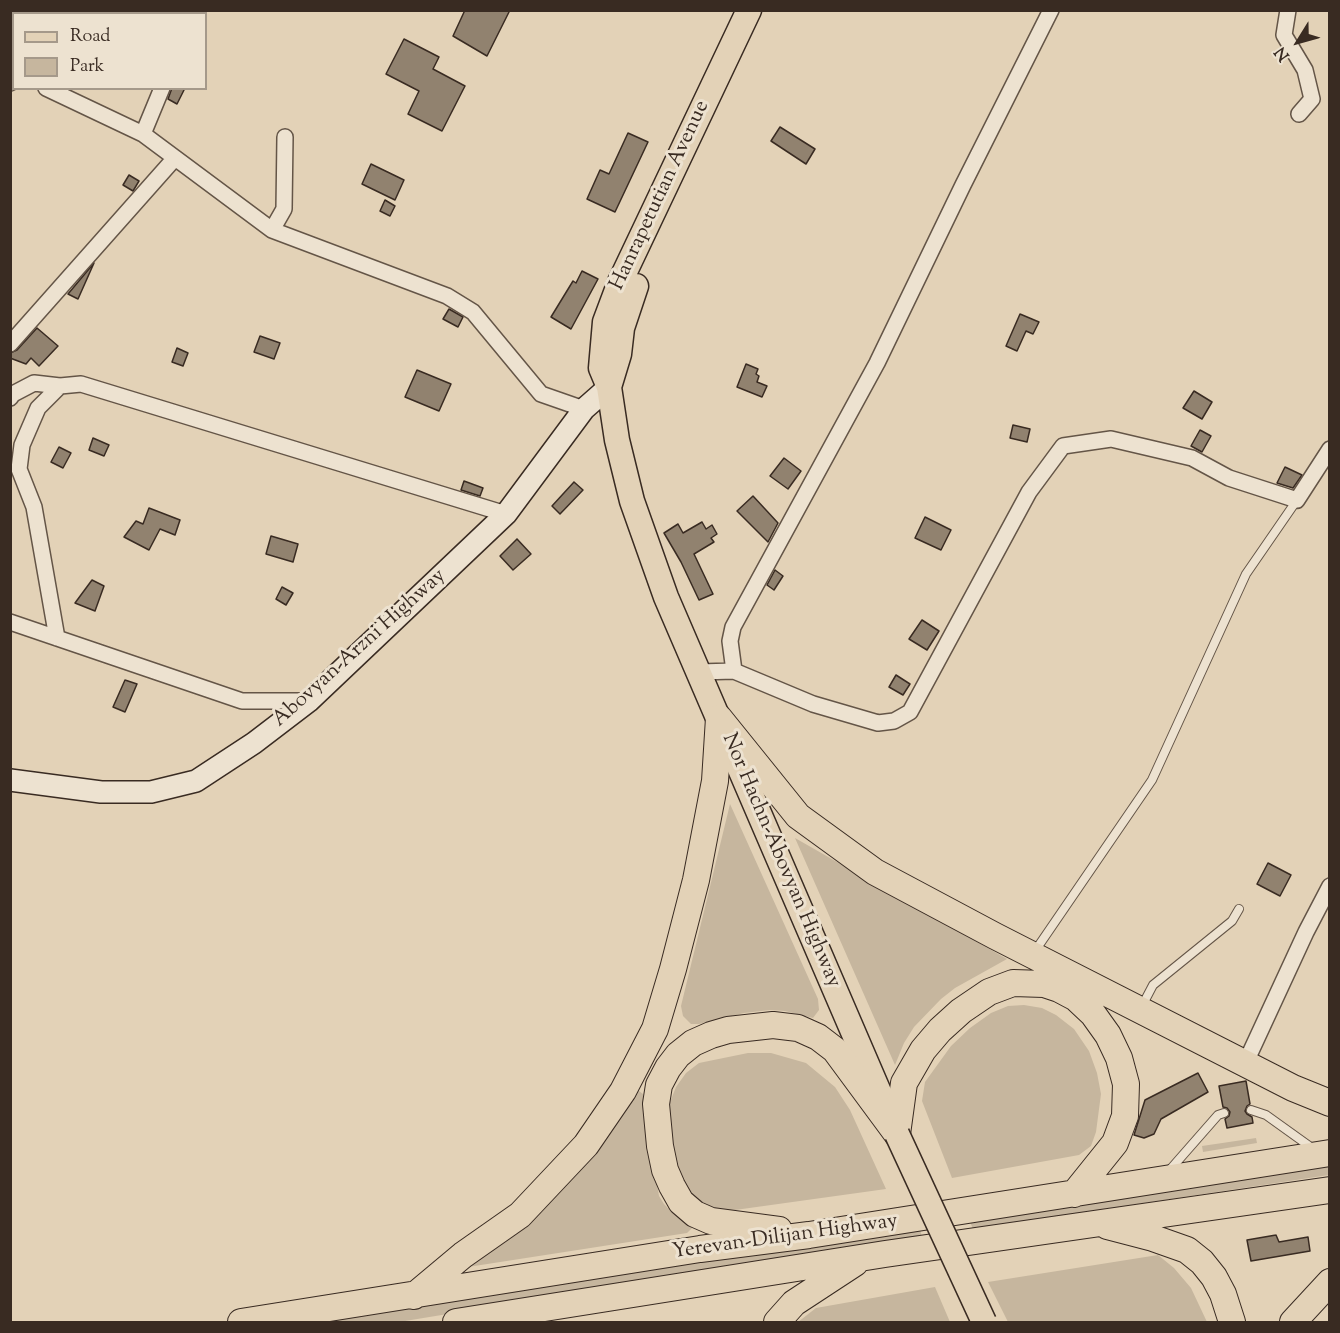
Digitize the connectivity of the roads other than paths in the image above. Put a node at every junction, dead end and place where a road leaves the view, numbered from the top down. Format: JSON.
{"nodes":[{"id":1,"x":749,"y":10,"type":"edge"},
{"id":2,"x":766,"y":10,"type":"edge"},
{"id":3,"x":1051,"y":10,"type":"edge"},
{"id":4,"x":1288,"y":10,"type":"edge"},
{"id":5,"x":50,"y":90,"type":"edge"},
{"id":6,"x":161,"y":90,"type":"edge"},
{"id":7,"x":1299,"y":114,"type":"dead end"},
{"id":8,"x":143,"y":134,"type":"junction"},
{"id":9,"x":285,"y":137,"type":"dead end"},
{"id":10,"x":175,"y":158,"type":"junction"},
{"id":11,"x":272,"y":230,"type":"junction"},
{"id":12,"x":10,"y":344,"type":"edge"},
{"id":13,"x":60,"y":386,"type":"junction"},
{"id":14,"x":609,"y":387,"type":"junction"},
{"id":15,"x":10,"y":398,"type":"edge"},
{"id":16,"x":584,"y":409,"type":"junction"},
{"id":17,"x":1329,"y":449,"type":"edge"},
{"id":18,"x":1297,"y":500,"type":"junction"},
{"id":19,"x":506,"y":514,"type":"junction"},
{"id":20,"x":10,"y":622,"type":"edge"},
{"id":21,"x":57,"y":638,"type":"junction"},
{"id":22,"x":734,"y":671,"type":"junction"},
{"id":23,"x":699,"y":672,"type":"junction"},
{"id":24,"x":309,"y":701,"type":"junction"},
{"id":25,"x":719,"y":718,"type":"junction"},
{"id":26,"x":10,"y":780,"type":"edge"},
{"id":27,"x":1329,"y":885,"type":"edge"},
{"id":28,"x":1239,"y":909,"type":"dead end"},
{"id":29,"x":1032,"y":955,"type":"junction"},
{"id":30,"x":1140,"y":1010,"type":"junction"},
{"id":31,"x":1245,"y":1064,"type":"junction"},
{"id":32,"x":1329,"y":1103,"type":"edge"},
{"id":33,"x":1251,"y":1110,"type":"dead end"},
{"id":34,"x":1224,"y":1113,"type":"dead end"},
{"id":35,"x":897,"y":1134,"type":"junction"},
{"id":36,"x":1325,"y":1154,"type":"edge"},
{"id":37,"x":1163,"y":1178,"type":"junction"},
{"id":38,"x":1329,"y":1190,"type":"edge"},
{"id":39,"x":1074,"y":1194,"type":"junction"},
{"id":40,"x":1095,"y":1223,"type":"junction"},
{"id":41,"x":809,"y":1235,"type":"junction"},
{"id":42,"x":864,"y":1258,"type":"junction"},
{"id":43,"x":1329,"y":1282,"type":"edge"},
{"id":44,"x":413,"y":1296,"type":"junction"},
{"id":45,"x":241,"y":1323,"type":"edge"},
{"id":46,"x":456,"y":1323,"type":"edge"},
{"id":47,"x":777,"y":1323,"type":"edge"},
{"id":48,"x":984,"y":1323,"type":"edge"},
{"id":49,"x":1232,"y":1323,"type":"edge"},
{"id":50,"x":1293,"y":1323,"type":"edge"}],
"edges":[{"from":1,"to":14,"type":"main road","name":"Hanrapetutian Avenue"},
{"from":2,"to":14,"type":"main road"},
{"from":3,"to":22,"type":"street"},
{"from":4,"to":7,"type":"street"},
{"from":5,"to":8,"type":"street"},
{"from":6,"to":8,"type":"street"},
{"from":8,"to":10,"type":"street"},
{"from":9,"to":11,"type":"street"},
{"from":10,"to":11,"type":"street"},
{"from":10,"to":12,"type":"street"},
{"from":11,"to":16,"type":"street"},
{"from":13,"to":15,"type":"street"},
{"from":13,"to":19,"type":"street"},
{"from":13,"to":21,"type":"street"},
{"from":14,"to":16,"type":"main road","name":"Abovyan-Arzni Highway"},
{"from":14,"to":23,"type":"main road","name":"Nor Hachn-Abovyan Highway"},
{"from":16,"to":19,"type":"main road","name":"Abovyan-Arzni Highway"},
{"from":17,"to":18,"type":"street"},
{"from":18,"to":22,"type":"street"},
{"from":18,"to":29,"type":"lane"},
{"from":19,"to":24,"type":"main road","name":"Abovyan-Arzni Highway"},
{"from":20,"to":21,"type":"street"},
{"from":21,"to":24,"type":"street"},
{"from":22,"to":23,"type":"street"},
{"from":23,"to":25,"type":"main road","name":"Nor Hachn-Abovyan Highway"},
{"from":24,"to":26,"type":"main road","name":"Abovyan-Arzni Highway"},
{"from":25,"to":29,"type":"highway"},
{"from":25,"to":35,"type":"main road","name":"Nor Hachn-Abovyan Highway"},
{"from":25,"to":44,"type":"highway"},
{"from":27,"to":31,"type":"street"},
{"from":28,"to":30,"type":"lane"},
{"from":29,"to":30,"type":"highway"},
{"from":30,"to":31,"type":"highway"},
{"from":31,"to":32,"type":"highway"},
{"from":33,"to":36,"type":"lane"},
{"from":34,"to":37,"type":"lane"},
{"from":35,"to":39,"type":"highway"},
{"from":35,"to":41,"type":"highway"},
{"from":35,"to":48,"type":"main road","name":"Nor Hachn-Abovyan Highway","bridge":true},
{"from":36,"to":37,"type":"highway","name":"Yerevan-Dilijan Highway"},
{"from":37,"to":39,"type":"highway","name":"Yerevan-Dilijan Highway"},
{"from":38,"to":40,"type":"highway","name":"Yerevan-Dilijan Highway"},
{"from":39,"to":41,"type":"highway","name":"Yerevan-Dilijan Highway"},
{"from":40,"to":42,"type":"highway","name":"Yerevan-Dilijan Highway"},
{"from":40,"to":49,"type":"highway"},
{"from":41,"to":44,"type":"highway","name":"Yerevan-Dilijan Highway"},
{"from":42,"to":46,"type":"highway","name":"Yerevan-Dilijan Highway"},
{"from":42,"to":47,"type":"highway"},
{"from":43,"to":50,"type":"highway"},
{"from":44,"to":45,"type":"highway","name":"Yerevan-Dilijan Highway"}]}
